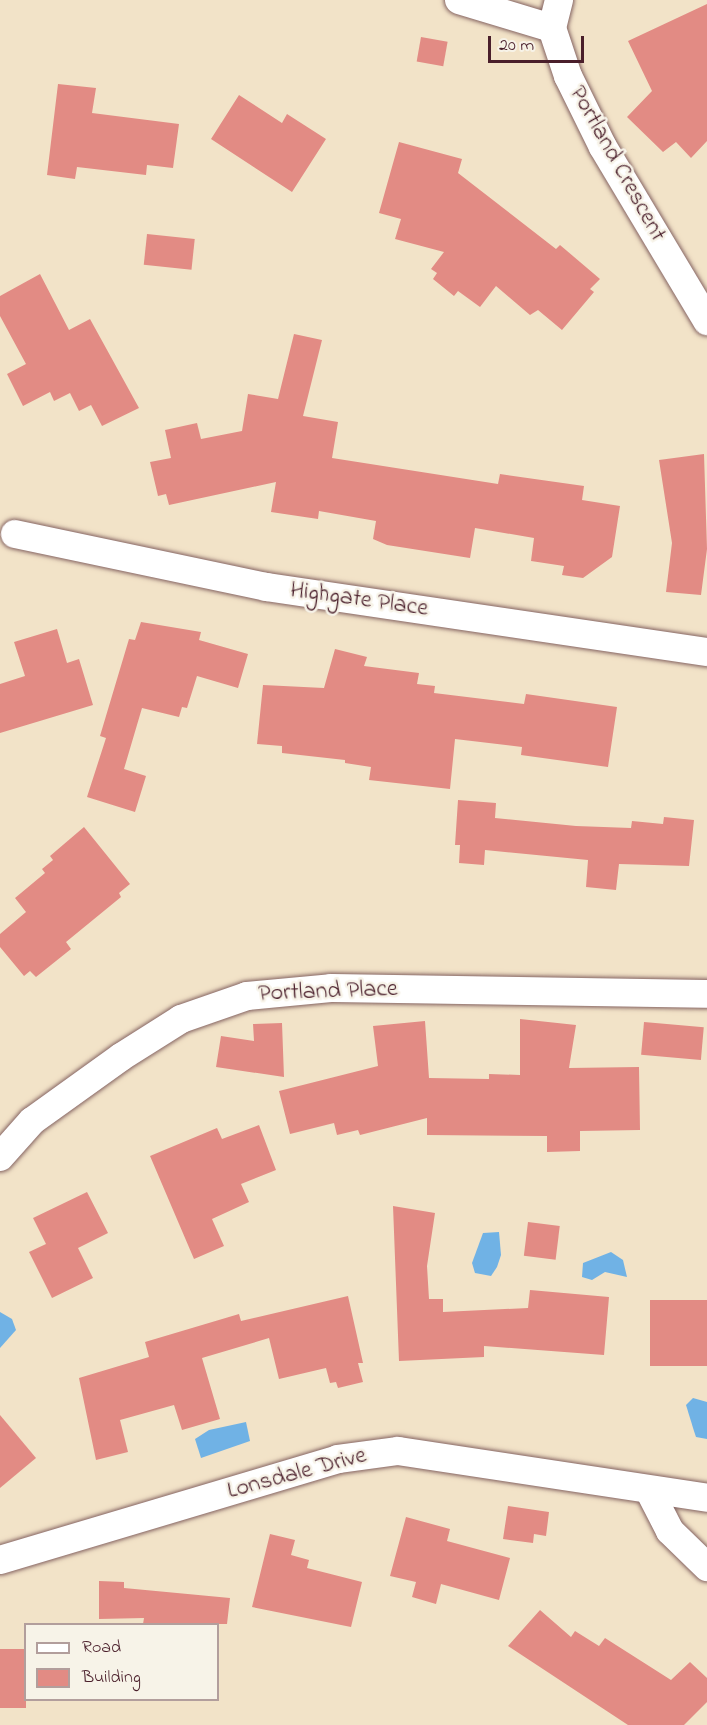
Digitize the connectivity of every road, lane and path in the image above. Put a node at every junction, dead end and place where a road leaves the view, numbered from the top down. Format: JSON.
{"nodes":[{"id":1,"x":459,"y":0,"type":"edge"},
{"id":2,"x":559,"y":0,"type":"edge"},
{"id":3,"x":552,"y":28,"type":"junction"},
{"id":4,"x":707,"y":321,"type":"edge"},
{"id":5,"x":15,"y":534,"type":"dead end"},
{"id":6,"x":707,"y":652,"type":"edge"},
{"id":7,"x":707,"y":994,"type":"edge"},
{"id":8,"x":0,"y":1157,"type":"edge"},
{"id":9,"x":649,"y":1490,"type":"junction"},
{"id":10,"x":707,"y":1498,"type":"edge"},
{"id":11,"x":0,"y":1560,"type":"edge"},
{"id":12,"x":707,"y":1567,"type":"edge"}],
"edges":[{"from":1,"to":3,"type":"street"},
{"from":2,"to":3,"type":"street"},
{"from":3,"to":4,"type":"street","name":"Portland Crescent"},
{"from":5,"to":6,"type":"street","name":"Highgate Place"},
{"from":7,"to":8,"type":"street","name":"Portland Place"},
{"from":9,"to":10,"type":"street","name":"Lonsdale Drive"},
{"from":9,"to":11,"type":"street","name":"Lonsdale Drive"},
{"from":9,"to":12,"type":"street"}]}
